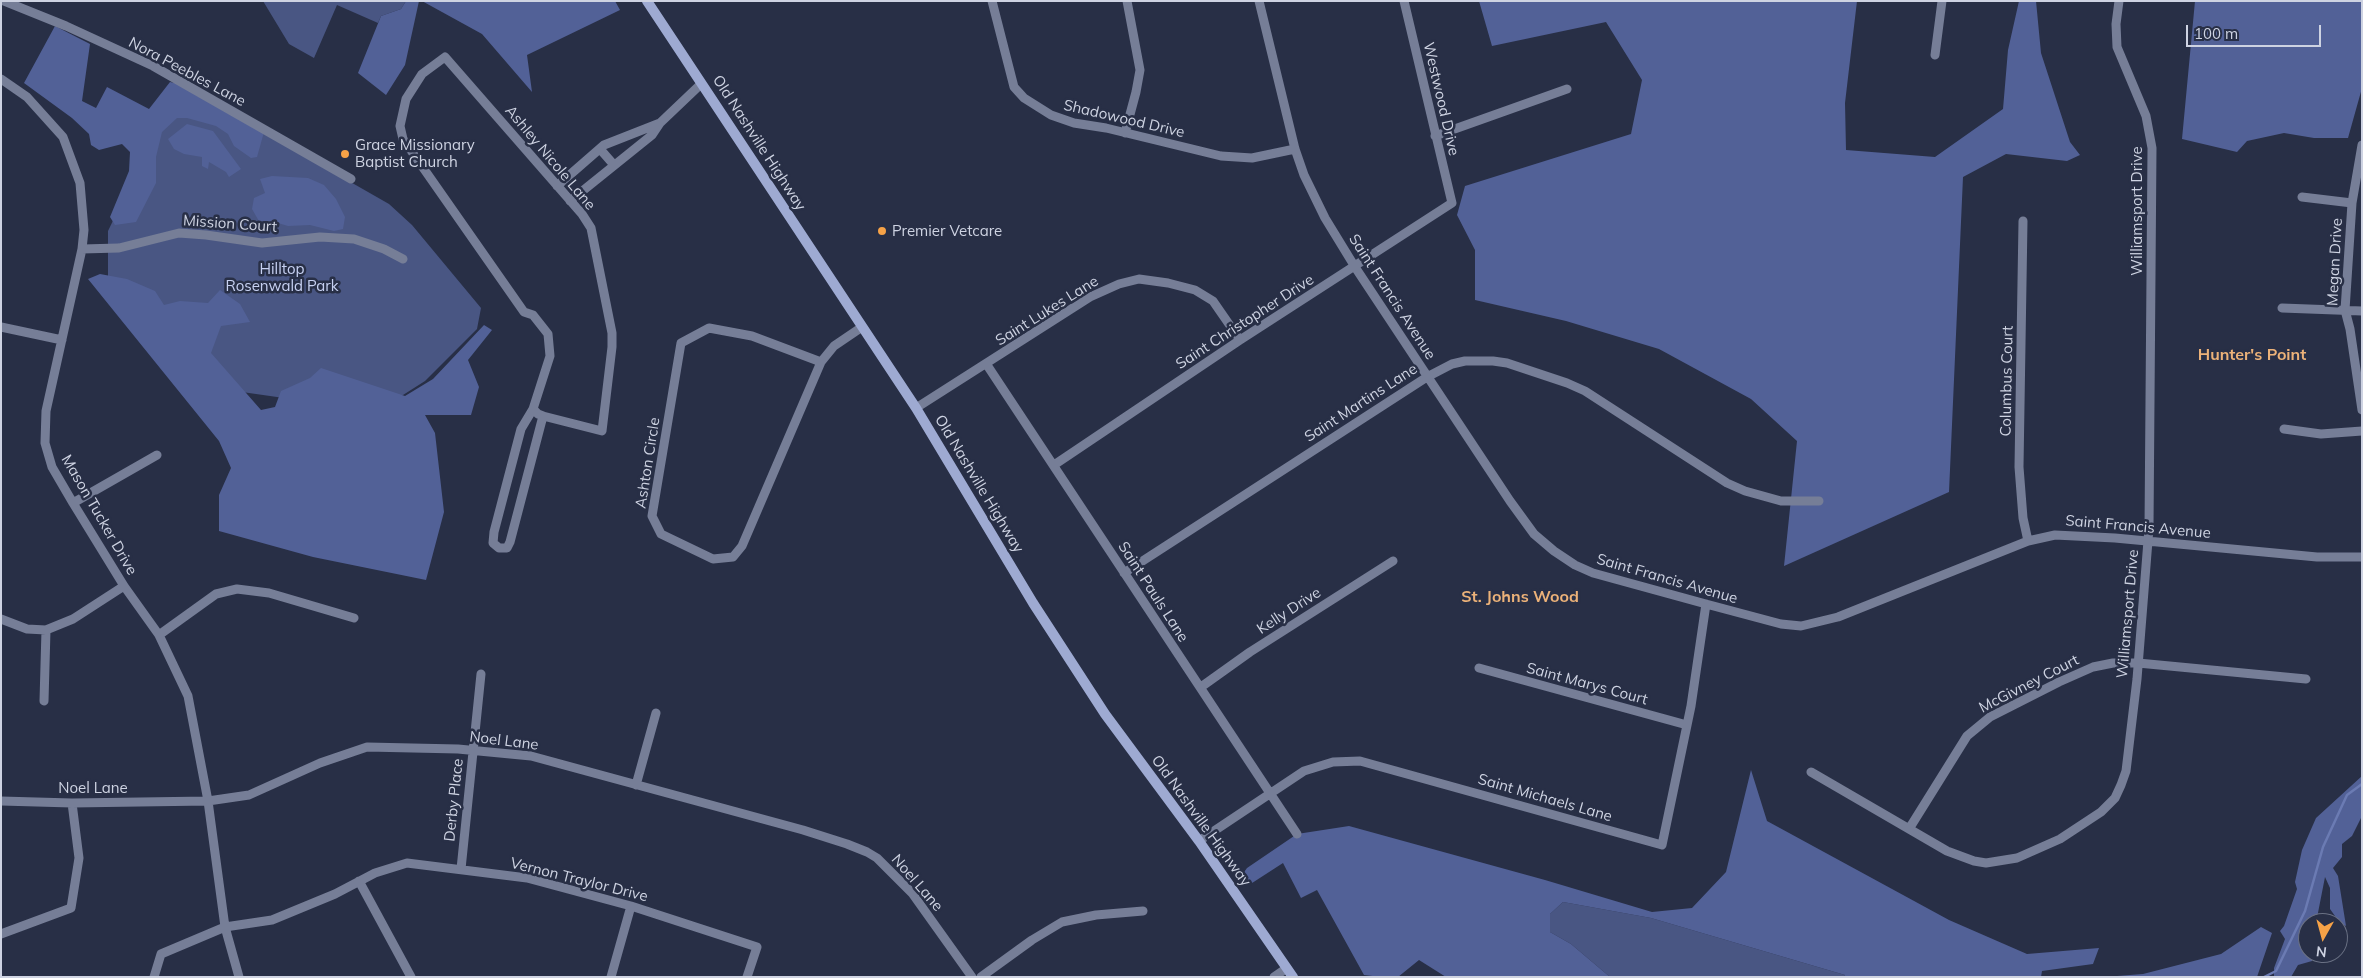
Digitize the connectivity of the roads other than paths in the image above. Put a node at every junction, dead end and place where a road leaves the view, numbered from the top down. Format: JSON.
{"nodes":[{"id":1,"x":4,"y":1,"type":"edge"},
{"id":2,"x":646,"y":1,"type":"edge"},
{"id":3,"x":992,"y":1,"type":"edge"},
{"id":4,"x":1127,"y":1,"type":"edge"},
{"id":5,"x":1260,"y":1,"type":"edge"},
{"id":6,"x":1404,"y":1,"type":"edge"},
{"id":7,"x":1942,"y":1,"type":"edge"},
{"id":8,"x":2119,"y":1,"type":"edge"},
{"id":9,"x":1934,"y":55,"type":"dead end"},
{"id":10,"x":1,"y":79,"type":"edge"},
{"id":11,"x":701,"y":84,"type":"junction"},
{"id":12,"x":1567,"y":89,"type":"dead end"},
{"id":13,"x":660,"y":123,"type":"junction"},
{"id":14,"x":1125,"y":133,"type":"junction"},
{"id":15,"x":1435,"y":136,"type":"junction"},
{"id":16,"x":2362,"y":145,"type":"edge"},
{"id":17,"x":600,"y":149,"type":"junction"},
{"id":18,"x":1295,"y":149,"type":"junction"},
{"id":19,"x":614,"y":166,"type":"junction"},
{"id":20,"x":351,"y":179,"type":"dead end"},
{"id":21,"x":557,"y":186,"type":"junction"},
{"id":22,"x":2302,"y":197,"type":"dead end"},
{"id":23,"x":570,"y":201,"type":"junction"},
{"id":24,"x":2352,"y":202,"type":"junction"},
{"id":25,"x":1452,"y":203,"type":"joint"},
{"id":26,"x":2023,"y":221,"type":"dead end"},
{"id":27,"x":82,"y":249,"type":"junction"},
{"id":28,"x":403,"y":260,"type":"dead end"},
{"id":29,"x":1355,"y":267,"type":"junction"},
{"id":30,"x":2282,"y":308,"type":"dead end"},
{"id":31,"x":2345,"y":310,"type":"junction"},
{"id":32,"x":2362,"y":311,"type":"edge"},
{"id":33,"x":1,"y":327,"type":"edge"},
{"id":34,"x":862,"y":327,"type":"junction"},
{"id":35,"x":62,"y":340,"type":"junction"},
{"id":36,"x":1240,"y":340,"type":"junction"},
{"id":37,"x":821,"y":362,"type":"junction"},
{"id":38,"x":987,"y":365,"type":"junction"},
{"id":39,"x":1427,"y":376,"type":"junction"},
{"id":40,"x":916,"y":408,"type":"junction"},
{"id":41,"x":534,"y":409,"type":"junction"},
{"id":42,"x":2362,"y":410,"type":"edge"},
{"id":43,"x":543,"y":416,"type":"junction"},
{"id":44,"x":2284,"y":429,"type":"dead end"},
{"id":45,"x":2362,"y":431,"type":"edge"},
{"id":46,"x":156,"y":455,"type":"dead end"},
{"id":47,"x":1054,"y":465,"type":"junction"},
{"id":48,"x":1819,"y":501,"type":"dead end"},
{"id":49,"x":72,"y":504,"type":"junction"},
{"id":50,"x":2028,"y":540,"type":"junction"},
{"id":51,"x":2149,"y":541,"type":"junction"},
{"id":52,"x":2362,"y":557,"type":"edge"},
{"id":53,"x":1393,"y":561,"type":"dead end"},
{"id":54,"x":1124,"y":573,"type":"junction"},
{"id":55,"x":124,"y":586,"type":"junction"},
{"id":56,"x":1706,"y":604,"type":"junction"},
{"id":57,"x":354,"y":618,"type":"dead end"},
{"id":58,"x":1,"y":620,"type":"edge"},
{"id":59,"x":46,"y":630,"type":"junction"},
{"id":60,"x":159,"y":634,"type":"junction"},
{"id":61,"x":2138,"y":663,"type":"junction"},
{"id":62,"x":1479,"y":668,"type":"dead end"},
{"id":63,"x":481,"y":674,"type":"dead end"},
{"id":64,"x":2306,"y":679,"type":"dead end"},
{"id":65,"x":1201,"y":687,"type":"junction"},
{"id":66,"x":44,"y":700,"type":"dead end"},
{"id":67,"x":656,"y":713,"type":"dead end"},
{"id":68,"x":1687,"y":725,"type":"junction"},
{"id":69,"x":472,"y":751,"type":"junction"},
{"id":70,"x":1811,"y":772,"type":"dead end"},
{"id":71,"x":636,"y":785,"type":"junction"},
{"id":72,"x":1270,"y":794,"type":"junction"},
{"id":73,"x":208,"y":800,"type":"junction"},
{"id":74,"x":1,"y":801,"type":"edge"},
{"id":75,"x":72,"y":803,"type":"junction"},
{"id":76,"x":1910,"y":829,"type":"junction"},
{"id":77,"x":1296,"y":834,"type":"dead end"},
{"id":78,"x":1199,"y":841,"type":"junction"},
{"id":79,"x":461,"y":869,"type":"junction"},
{"id":80,"x":359,"y":881,"type":"junction"},
{"id":81,"x":631,"y":906,"type":"junction"},
{"id":82,"x":1143,"y":911,"type":"dead end"},
{"id":83,"x":225,"y":928,"type":"junction"},
{"id":84,"x":1,"y":934,"type":"edge"},
{"id":85,"x":1290,"y":972,"type":"edge"},
{"id":86,"x":154,"y":977,"type":"edge"},
{"id":87,"x":240,"y":977,"type":"edge"},
{"id":88,"x":410,"y":977,"type":"edge"},
{"id":89,"x":611,"y":977,"type":"edge"},
{"id":90,"x":747,"y":977,"type":"edge"},
{"id":91,"x":972,"y":977,"type":"edge"},
{"id":92,"x":981,"y":977,"type":"edge"},
{"id":93,"x":1274,"y":977,"type":"edge"}],
"edges":[{"from":1,"to":20,"type":"street","name":"Nora Peebles Lane"},
{"from":2,"to":11,"type":"main road","name":"Old Nashville Highway"},
{"from":3,"to":14,"type":"street","name":"Shadowood Drive"},
{"from":4,"to":14,"type":"street"},
{"from":5,"to":18,"type":"street","name":"Saint Francis Avenue"},
{"from":6,"to":15,"type":"street","name":"Westwood Drive"},
{"from":7,"to":9,"type":"street"},
{"from":8,"to":51,"type":"street","name":"Williamsport Drive"},
{"from":10,"to":27,"type":"street","name":"Mason Tucker Drive"},
{"from":11,"to":13,"type":"street"},
{"from":11,"to":34,"type":"main road","name":"Old Nashville Highway"},
{"from":12,"to":15,"type":"street"},
{"from":13,"to":17,"type":"street"},
{"from":13,"to":19,"type":"street"},
{"from":14,"to":18,"type":"street","name":"Shadowood Drive"},
{"from":15,"to":25,"type":"street","name":"Westwood Drive"},
{"from":16,"to":24,"type":"street","name":"Megan Drive"},
{"from":17,"to":19,"type":"street"},
{"from":17,"to":21,"type":"street"},
{"from":18,"to":29,"type":"street","name":"Saint Francis Avenue"},
{"from":19,"to":23,"type":"street"},
{"from":21,"to":23,"type":"street","name":"Ashley Nicole Lane"},
{"from":21,"to":41,"type":"street","name":"Ashley Nicole Lane"},
{"from":22,"to":24,"type":"street"},
{"from":23,"to":43,"type":"street","name":"Ashley Nicole Lane"},
{"from":24,"to":31,"type":"street","name":"Megan Drive"},
{"from":25,"to":29,"type":"street","name":"Saint Christopher Drive"},
{"from":26,"to":50,"type":"street","name":"Columbus Court"},
{"from":27,"to":28,"type":"street","name":"Mission Court"},
{"from":27,"to":35,"type":"street","name":"Mason Tucker Drive"},
{"from":29,"to":36,"type":"street","name":"Saint Christopher Drive"},
{"from":29,"to":39,"type":"street","name":"Saint Francis Avenue"},
{"from":30,"to":31,"type":"street"},
{"from":31,"to":32,"type":"street"},
{"from":31,"to":42,"type":"street","name":"Megan Drive"},
{"from":33,"to":35,"type":"street"},
{"from":34,"to":37,"type":"street","name":"Ashton Circle"},
{"from":34,"to":40,"type":"main road","name":"Old Nashville Highway"},
{"from":35,"to":49,"type":"street","name":"Mason Tucker Drive"},
{"from":36,"to":38,"type":"street","name":"Saint Lukes Lane"},
{"from":36,"to":47,"type":"street","name":"Saint Christopher Drive"},
{"from":37,"to":37,"type":"street","name":"Ashton Circle"},
{"from":38,"to":40,"type":"street","name":"Saint Lukes Lane"},
{"from":38,"to":47,"type":"street","name":"Saint Pauls Lane"},
{"from":39,"to":48,"type":"street","name":"Saint Martins Lane"},
{"from":39,"to":54,"type":"street","name":"Saint Martins Lane"},
{"from":39,"to":56,"type":"street","name":"Saint Francis Avenue"},
{"from":40,"to":78,"type":"main road","name":"Old Nashville Highway"},
{"from":41,"to":43,"type":"street"},
{"from":41,"to":43,"type":"street"},
{"from":44,"to":45,"type":"street"},
{"from":46,"to":49,"type":"street"},
{"from":47,"to":54,"type":"street","name":"Saint Pauls Lane"},
{"from":49,"to":55,"type":"street","name":"Mason Tucker Drive"},
{"from":50,"to":51,"type":"street","name":"Saint Francis Avenue"},
{"from":50,"to":56,"type":"street","name":"Saint Francis Avenue"},
{"from":51,"to":52,"type":"street","name":"Saint Francis Avenue"},
{"from":51,"to":61,"type":"street","name":"Williamsport Drive"},
{"from":53,"to":65,"type":"street","name":"Kelly Drive"},
{"from":54,"to":65,"type":"street","name":"Saint Pauls Lane"},
{"from":55,"to":59,"type":"street"},
{"from":55,"to":60,"type":"street","name":"Mason Tucker Drive"},
{"from":56,"to":68,"type":"street","name":"Saint Michaels Lane"},
{"from":57,"to":60,"type":"street"},
{"from":58,"to":59,"type":"street"},
{"from":59,"to":66,"type":"street"},
{"from":60,"to":73,"type":"street","name":"Mason Tucker Drive"},
{"from":61,"to":64,"type":"street","name":"McGivney Court"},
{"from":61,"to":76,"type":"street","name":"McGivney Court"},
{"from":61,"to":76,"type":"street","name":"Williamsport Drive"},
{"from":62,"to":68,"type":"street","name":"Saint Marys Court"},
{"from":63,"to":69,"type":"street","name":"Derby Place"},
{"from":65,"to":72,"type":"street","name":"Saint Pauls Lane"},
{"from":67,"to":71,"type":"street"},
{"from":68,"to":72,"type":"street","name":"Saint Michaels Lane"},
{"from":69,"to":71,"type":"street","name":"Noel Lane"},
{"from":69,"to":73,"type":"street","name":"Noel Lane"},
{"from":69,"to":79,"type":"street","name":"Derby Place"},
{"from":70,"to":76,"type":"street","name":"Williamsport Drive"},
{"from":71,"to":91,"type":"street","name":"Noel Lane"},
{"from":72,"to":77,"type":"street","name":"Saint Pauls Lane"},
{"from":72,"to":78,"type":"street","name":"Saint Michaels Lane"},
{"from":73,"to":75,"type":"street","name":"Noel Lane"},
{"from":73,"to":83,"type":"street","name":"Mason Tucker Drive"},
{"from":74,"to":75,"type":"street","name":"Noel Lane"},
{"from":75,"to":84,"type":"street"},
{"from":78,"to":85,"type":"main road","name":"Old Nashville Highway"},
{"from":79,"to":80,"type":"street","name":"Vernon Traylor Drive"},
{"from":79,"to":81,"type":"street","name":"Vernon Traylor Drive"},
{"from":80,"to":83,"type":"street","name":"Vernon Traylor Drive"},
{"from":80,"to":88,"type":"street"},
{"from":81,"to":89,"type":"street"},
{"from":81,"to":90,"type":"street","name":"Vernon Traylor Drive"},
{"from":82,"to":92,"type":"street"},
{"from":83,"to":86,"type":"street","name":"Vernon Traylor Drive"},
{"from":83,"to":87,"type":"street","name":"Mason Tucker Drive"},
{"from":85,"to":93,"type":"street"}]}
